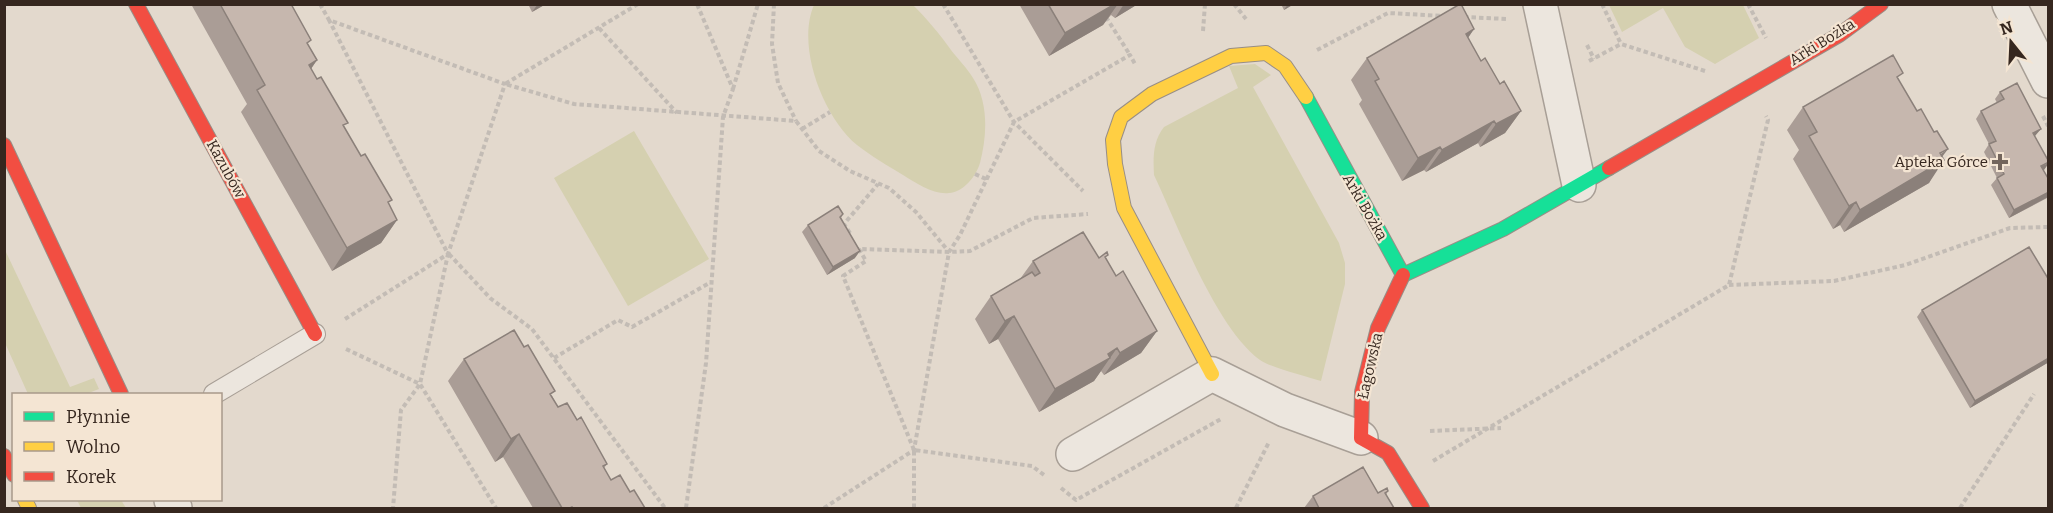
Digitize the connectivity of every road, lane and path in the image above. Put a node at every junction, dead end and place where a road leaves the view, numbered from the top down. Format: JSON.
{"nodes":[{"id":1,"x":136,"y":4,"type":"edge"},
{"id":2,"x":320,"y":4,"type":"edge"},
{"id":3,"x":638,"y":4,"type":"edge"},
{"id":4,"x":697,"y":4,"type":"edge"},
{"id":5,"x":758,"y":4,"type":"edge"},
{"id":6,"x":774,"y":4,"type":"edge"},
{"id":7,"x":944,"y":4,"type":"edge"},
{"id":8,"x":1205,"y":4,"type":"edge"},
{"id":9,"x":1386,"y":4,"type":"edge"},
{"id":10,"x":1602,"y":4,"type":"edge"},
{"id":11,"x":1748,"y":4,"type":"edge"},
{"id":12,"x":1881,"y":4,"type":"edge"},
{"id":13,"x":2009,"y":4,"type":"edge"},
{"id":14,"x":1388,"y":13,"type":"junction"},
{"id":15,"x":1542,"y":13,"type":"edge"},
{"id":16,"x":1448,"y":16,"type":"edge"},
{"id":17,"x":1106,"y":17,"type":"edge"},
{"id":18,"x":1460,"y":17,"type":"edge"},
{"id":19,"x":329,"y":20,"type":"junction"},
{"id":20,"x":599,"y":28,"type":"junction"},
{"id":21,"x":1202,"y":38,"type":"dead end"},
{"id":22,"x":1766,"y":38,"type":"dead end"},
{"id":23,"x":1621,"y":44,"type":"junction"},
{"id":24,"x":1130,"y":55,"type":"junction"},
{"id":25,"x":1285,"y":66,"type":"junction"},
{"id":26,"x":1557,"y":81,"type":"junction"},
{"id":27,"x":2049,"y":81,"type":"edge"},
{"id":28,"x":505,"y":84,"type":"junction"},
{"id":29,"x":1751,"y":86,"type":"junction"},
{"id":30,"x":733,"y":89,"type":"junction"},
{"id":31,"x":1152,"y":94,"type":"junction"},
{"id":32,"x":830,"y":112,"type":"dead end"},
{"id":33,"x":677,"y":113,"type":"junction"},
{"id":34,"x":723,"y":117,"type":"junction"},
{"id":35,"x":796,"y":121,"type":"junction"},
{"id":36,"x":1014,"y":122,"type":"junction"},
{"id":37,"x":802,"y":129,"type":"junction"},
{"id":38,"x":4,"y":145,"type":"edge"},
{"id":39,"x":975,"y":174,"type":"dead end"},
{"id":40,"x":986,"y":179,"type":"junction"},
{"id":41,"x":878,"y":184,"type":"junction"},
{"id":42,"x":1579,"y":185,"type":"junction"},
{"id":43,"x":1088,"y":196,"type":"dead end"},
{"id":44,"x":1095,"y":213,"type":"dead end"},
{"id":45,"x":2049,"y":227,"type":"edge"},
{"id":46,"x":859,"y":249,"type":"junction"},
{"id":47,"x":949,"y":252,"type":"junction"},
{"id":48,"x":448,"y":254,"type":"junction"},
{"id":49,"x":1403,"y":275,"type":"junction"},
{"id":50,"x":711,"y":282,"type":"junction"},
{"id":51,"x":1729,"y":285,"type":"junction"},
{"id":52,"x":315,"y":334,"type":"junction"},
{"id":53,"x":554,"y":358,"type":"junction"},
{"id":54,"x":1212,"y":374,"type":"junction"},
{"id":55,"x":420,"y":384,"type":"junction"},
{"id":56,"x":121,"y":393,"type":"edge"},
{"id":57,"x":216,"y":393,"type":"edge"},
{"id":58,"x":2034,"y":394,"type":"dead end"},
{"id":59,"x":1285,"y":410,"type":"junction"},
{"id":60,"x":1226,"y":417,"type":"dead end"},
{"id":61,"x":1501,"y":428,"type":"dead end"},
{"id":62,"x":1487,"y":429,"type":"junction"},
{"id":63,"x":1430,"y":431,"type":"dead end"},
{"id":64,"x":1361,"y":438,"type":"junction"},
{"id":65,"x":914,"y":450,"type":"junction"},
{"id":66,"x":1073,"y":454,"type":"dead end"},
{"id":67,"x":4,"y":456,"type":"edge"},
{"id":68,"x":12,"y":472,"type":"edge"},
{"id":69,"x":1404,"y":478,"type":"junction"},
{"id":70,"x":1049,"y":479,"type":"dead end"},
{"id":71,"x":1058,"y":486,"type":"dead end"},
{"id":72,"x":393,"y":508,"type":"edge"},
{"id":73,"x":495,"y":508,"type":"edge"},
{"id":74,"x":665,"y":508,"type":"edge"},
{"id":75,"x":686,"y":508,"type":"edge"},
{"id":76,"x":824,"y":508,"type":"edge"},
{"id":77,"x":914,"y":508,"type":"edge"},
{"id":78,"x":1236,"y":508,"type":"edge"},
{"id":79,"x":1422,"y":508,"type":"edge"},
{"id":80,"x":1960,"y":508,"type":"edge"}],
"edges":[{"from":1,"to":52,"type":"street","name":"Kazubów"},
{"from":2,"to":19,"type":"path"},
{"from":3,"to":20,"type":"path"},
{"from":4,"to":30,"type":"path"},
{"from":5,"to":30,"type":"path"},
{"from":6,"to":35,"type":"path"},
{"from":7,"to":36,"type":"path"},
{"from":8,"to":21,"type":"path"},
{"from":9,"to":14,"type":"path"},
{"from":10,"to":23,"type":"path"},
{"from":11,"to":22,"type":"path"},
{"from":12,"to":29,"type":"street","name":"Arki Bożka"},
{"from":13,"to":27,"type":"street"},
{"from":14,"to":16,"type":"path"},
{"from":14,"to":25,"type":"path"},
{"from":15,"to":18,"type":"path"},
{"from":15,"to":26,"type":"street"},
{"from":17,"to":24,"type":"path"},
{"from":19,"to":28,"type":"path"},
{"from":19,"to":48,"type":"path"},
{"from":20,"to":28,"type":"path"},
{"from":20,"to":33,"type":"path"},
{"from":23,"to":26,"type":"path"},
{"from":23,"to":29,"type":"path"},
{"from":24,"to":31,"type":"path"},
{"from":24,"to":36,"type":"path"},
{"from":25,"to":31,"type":"street","name":"Arki Bożka"},
{"from":25,"to":49,"type":"street","name":"Arki Bożka"},
{"from":26,"to":42,"type":"street"},
{"from":28,"to":33,"type":"path"},
{"from":28,"to":48,"type":"path"},
{"from":29,"to":42,"type":"street","name":"Arki Bożka"},
{"from":29,"to":51,"type":"path"},
{"from":30,"to":34,"type":"path"},
{"from":31,"to":54,"type":"street","name":"Arki Bożka"},
{"from":32,"to":37,"type":"path"},
{"from":33,"to":34,"type":"path"},
{"from":34,"to":35,"type":"path"},
{"from":34,"to":50,"type":"path"},
{"from":35,"to":37,"type":"path"},
{"from":36,"to":40,"type":"path"},
{"from":36,"to":43,"type":"path"},
{"from":37,"to":41,"type":"path"},
{"from":38,"to":56,"type":"street"},
{"from":39,"to":40,"type":"path"},
{"from":40,"to":47,"type":"path"},
{"from":41,"to":46,"type":"path"},
{"from":41,"to":47,"type":"path"},
{"from":42,"to":49,"type":"street","name":"Arki Bożka"},
{"from":44,"to":47,"type":"path"},
{"from":45,"to":51,"type":"path"},
{"from":46,"to":47,"type":"path"},
{"from":46,"to":65,"type":"path"},
{"from":47,"to":65,"type":"path"},
{"from":48,"to":52,"type":"path"},
{"from":48,"to":53,"type":"path"},
{"from":48,"to":55,"type":"path"},
{"from":49,"to":64,"type":"street","name":"Łagowska"},
{"from":50,"to":53,"type":"path"},
{"from":50,"to":75,"type":"path"},
{"from":51,"to":62,"type":"path"},
{"from":52,"to":55,"type":"path"},
{"from":52,"to":57,"type":"lane"},
{"from":53,"to":74,"type":"path"},
{"from":54,"to":59,"type":"street"},
{"from":54,"to":66,"type":"street"},
{"from":55,"to":72,"type":"path"},
{"from":55,"to":73,"type":"path"},
{"from":58,"to":80,"type":"path"},
{"from":59,"to":64,"type":"street"},
{"from":59,"to":78,"type":"path"},
{"from":60,"to":71,"type":"path"},
{"from":61,"to":62,"type":"path"},
{"from":62,"to":63,"type":"path"},
{"from":62,"to":69,"type":"path"},
{"from":64,"to":69,"type":"street"},
{"from":65,"to":70,"type":"path"},
{"from":65,"to":76,"type":"path"},
{"from":65,"to":77,"type":"path"},
{"from":67,"to":68,"type":"street"},
{"from":69,"to":79,"type":"street"}]}
